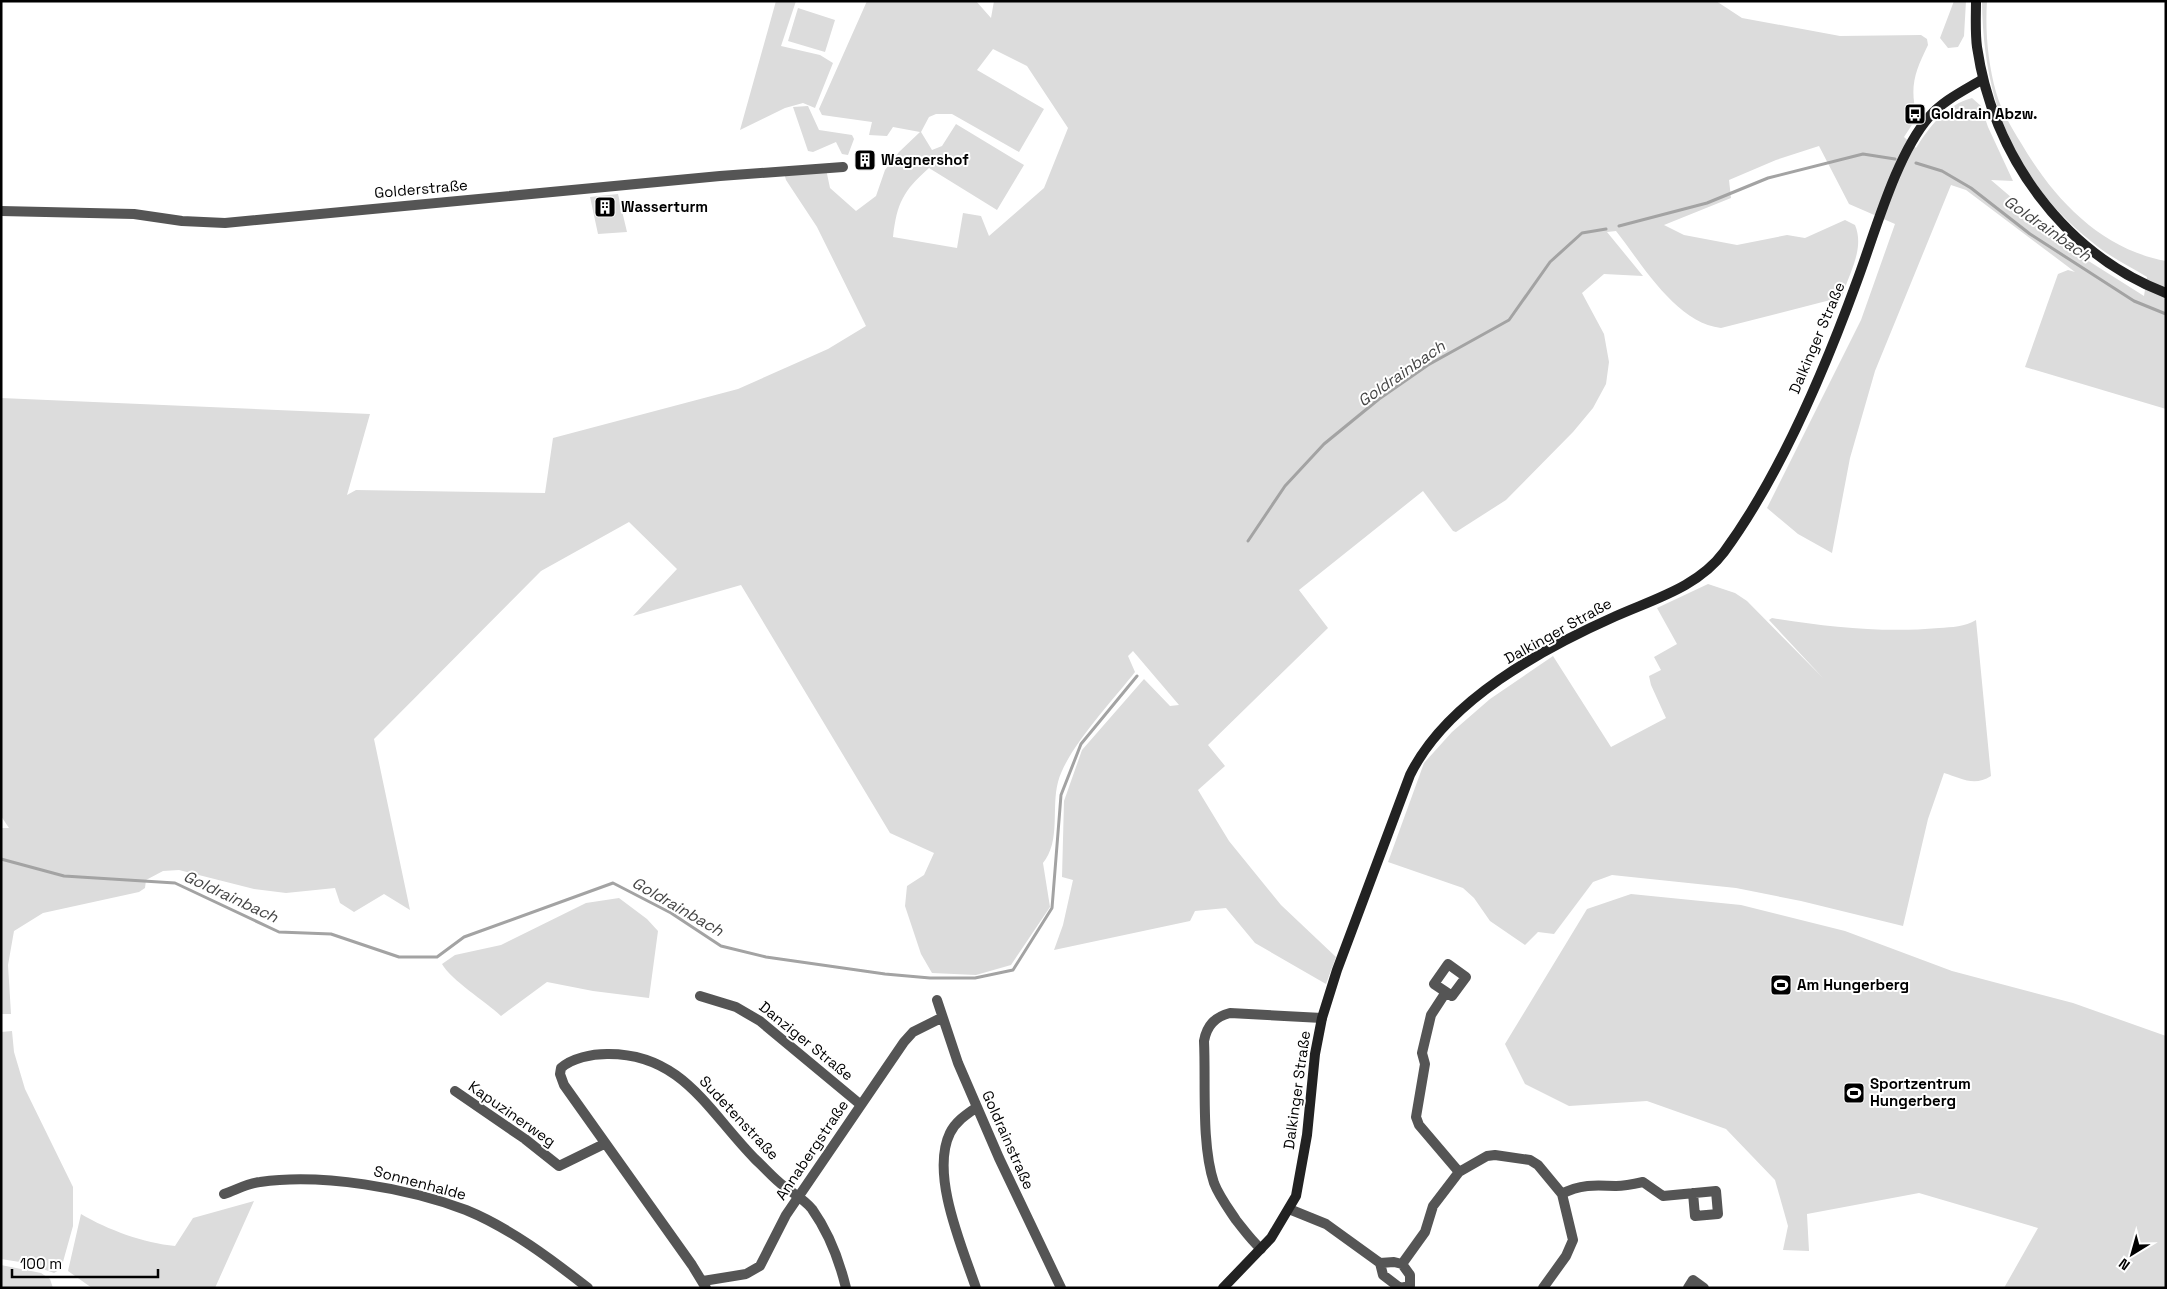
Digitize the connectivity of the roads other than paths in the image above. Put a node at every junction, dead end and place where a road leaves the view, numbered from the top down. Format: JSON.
{"nodes":[{"id":1,"x":1976,"y":1,"type":"edge"},
{"id":2,"x":1983,"y":80,"type":"junction"},
{"id":3,"x":843,"y":167,"type":"dead end"},
{"id":4,"x":1,"y":211,"type":"edge"},
{"id":5,"x":2166,"y":293,"type":"edge"},
{"id":6,"x":1446,"y":992,"type":"dead end"},
{"id":7,"x":700,"y":996,"type":"dead end"},
{"id":8,"x":936,"y":1000,"type":"dead end"},
{"id":9,"x":941,"y":1018,"type":"junction"},
{"id":10,"x":1322,"y":1018,"type":"junction"},
{"id":11,"x":455,"y":1092,"type":"dead end"},
{"id":12,"x":861,"y":1105,"type":"junction"},
{"id":13,"x":977,"y":1107,"type":"junction"},
{"id":14,"x":604,"y":1144,"type":"junction"},
{"id":15,"x":1459,"y":1172,"type":"junction"},
{"id":16,"x":1693,"y":1193,"type":"dead end"},
{"id":17,"x":224,"y":1194,"type":"dead end"},
{"id":18,"x":1562,"y":1194,"type":"junction"},
{"id":19,"x":798,"y":1197,"type":"junction"},
{"id":20,"x":1289,"y":1209,"type":"junction"},
{"id":21,"x":1261,"y":1248,"type":"junction"},
{"id":22,"x":1380,"y":1263,"type":"junction"},
{"id":23,"x":1402,"y":1264,"type":"junction"},
{"id":24,"x":704,"y":1284,"type":"edge"},
{"id":25,"x":1546,"y":1285,"type":"edge"},
{"id":26,"x":1406,"y":1287,"type":"edge"},
{"id":27,"x":588,"y":1288,"type":"edge"},
{"id":28,"x":846,"y":1288,"type":"edge"},
{"id":29,"x":976,"y":1288,"type":"edge"},
{"id":30,"x":1061,"y":1288,"type":"edge"},
{"id":31,"x":1223,"y":1288,"type":"edge"},
{"id":32,"x":1557,"y":1288,"type":"edge"},
{"id":33,"x":1688,"y":1288,"type":"edge"},
{"id":34,"x":1704,"y":1288,"type":"edge"}],
"edges":[{"from":1,"to":2,"type":"street"},
{"from":2,"to":5,"type":"street"},
{"from":2,"to":10,"type":"street","name":"Dalkinger Straße"},
{"from":3,"to":4,"type":"street","name":"Golderstraße"},
{"from":6,"to":15,"type":"street"},
{"from":7,"to":12,"type":"street","name":"Danziger Straße"},
{"from":8,"to":9,"type":"street","name":"Goldrainstraße"},
{"from":9,"to":12,"type":"street","name":"Annabergstraße"},
{"from":9,"to":13,"type":"street","name":"Goldrainstraße"},
{"from":10,"to":20,"type":"street","name":"Dalkinger Straße"},
{"from":10,"to":21,"type":"street"},
{"from":11,"to":14,"type":"street","name":"Kapuzinerweg"},
{"from":12,"to":19,"type":"street","name":"Annabergstraße"},
{"from":13,"to":29,"type":"street"},
{"from":13,"to":30,"type":"street","name":"Goldrainstraße"},
{"from":14,"to":19,"type":"street","name":"Sudetenstraße"},
{"from":14,"to":24,"type":"street"},
{"from":15,"to":18,"type":"street"},
{"from":15,"to":23,"type":"street"},
{"from":16,"to":18,"type":"street"},
{"from":17,"to":27,"type":"street","name":"Sonnenhalde"},
{"from":18,"to":25,"type":"street"},
{"from":19,"to":24,"type":"street","name":"Annabergstraße"},
{"from":19,"to":28,"type":"street","name":"Sudetenstraße"},
{"from":20,"to":21,"type":"street","name":"Dalkinger Straße"},
{"from":20,"to":22,"type":"street"},
{"from":21,"to":31,"type":"street","name":"Dalkinger Straße"},
{"from":22,"to":23,"type":"street"},
{"from":22,"to":26,"type":"street"},
{"from":23,"to":26,"type":"street"},
{"from":25,"to":32,"type":"street"},
{"from":33,"to":34,"type":"street"}]}
